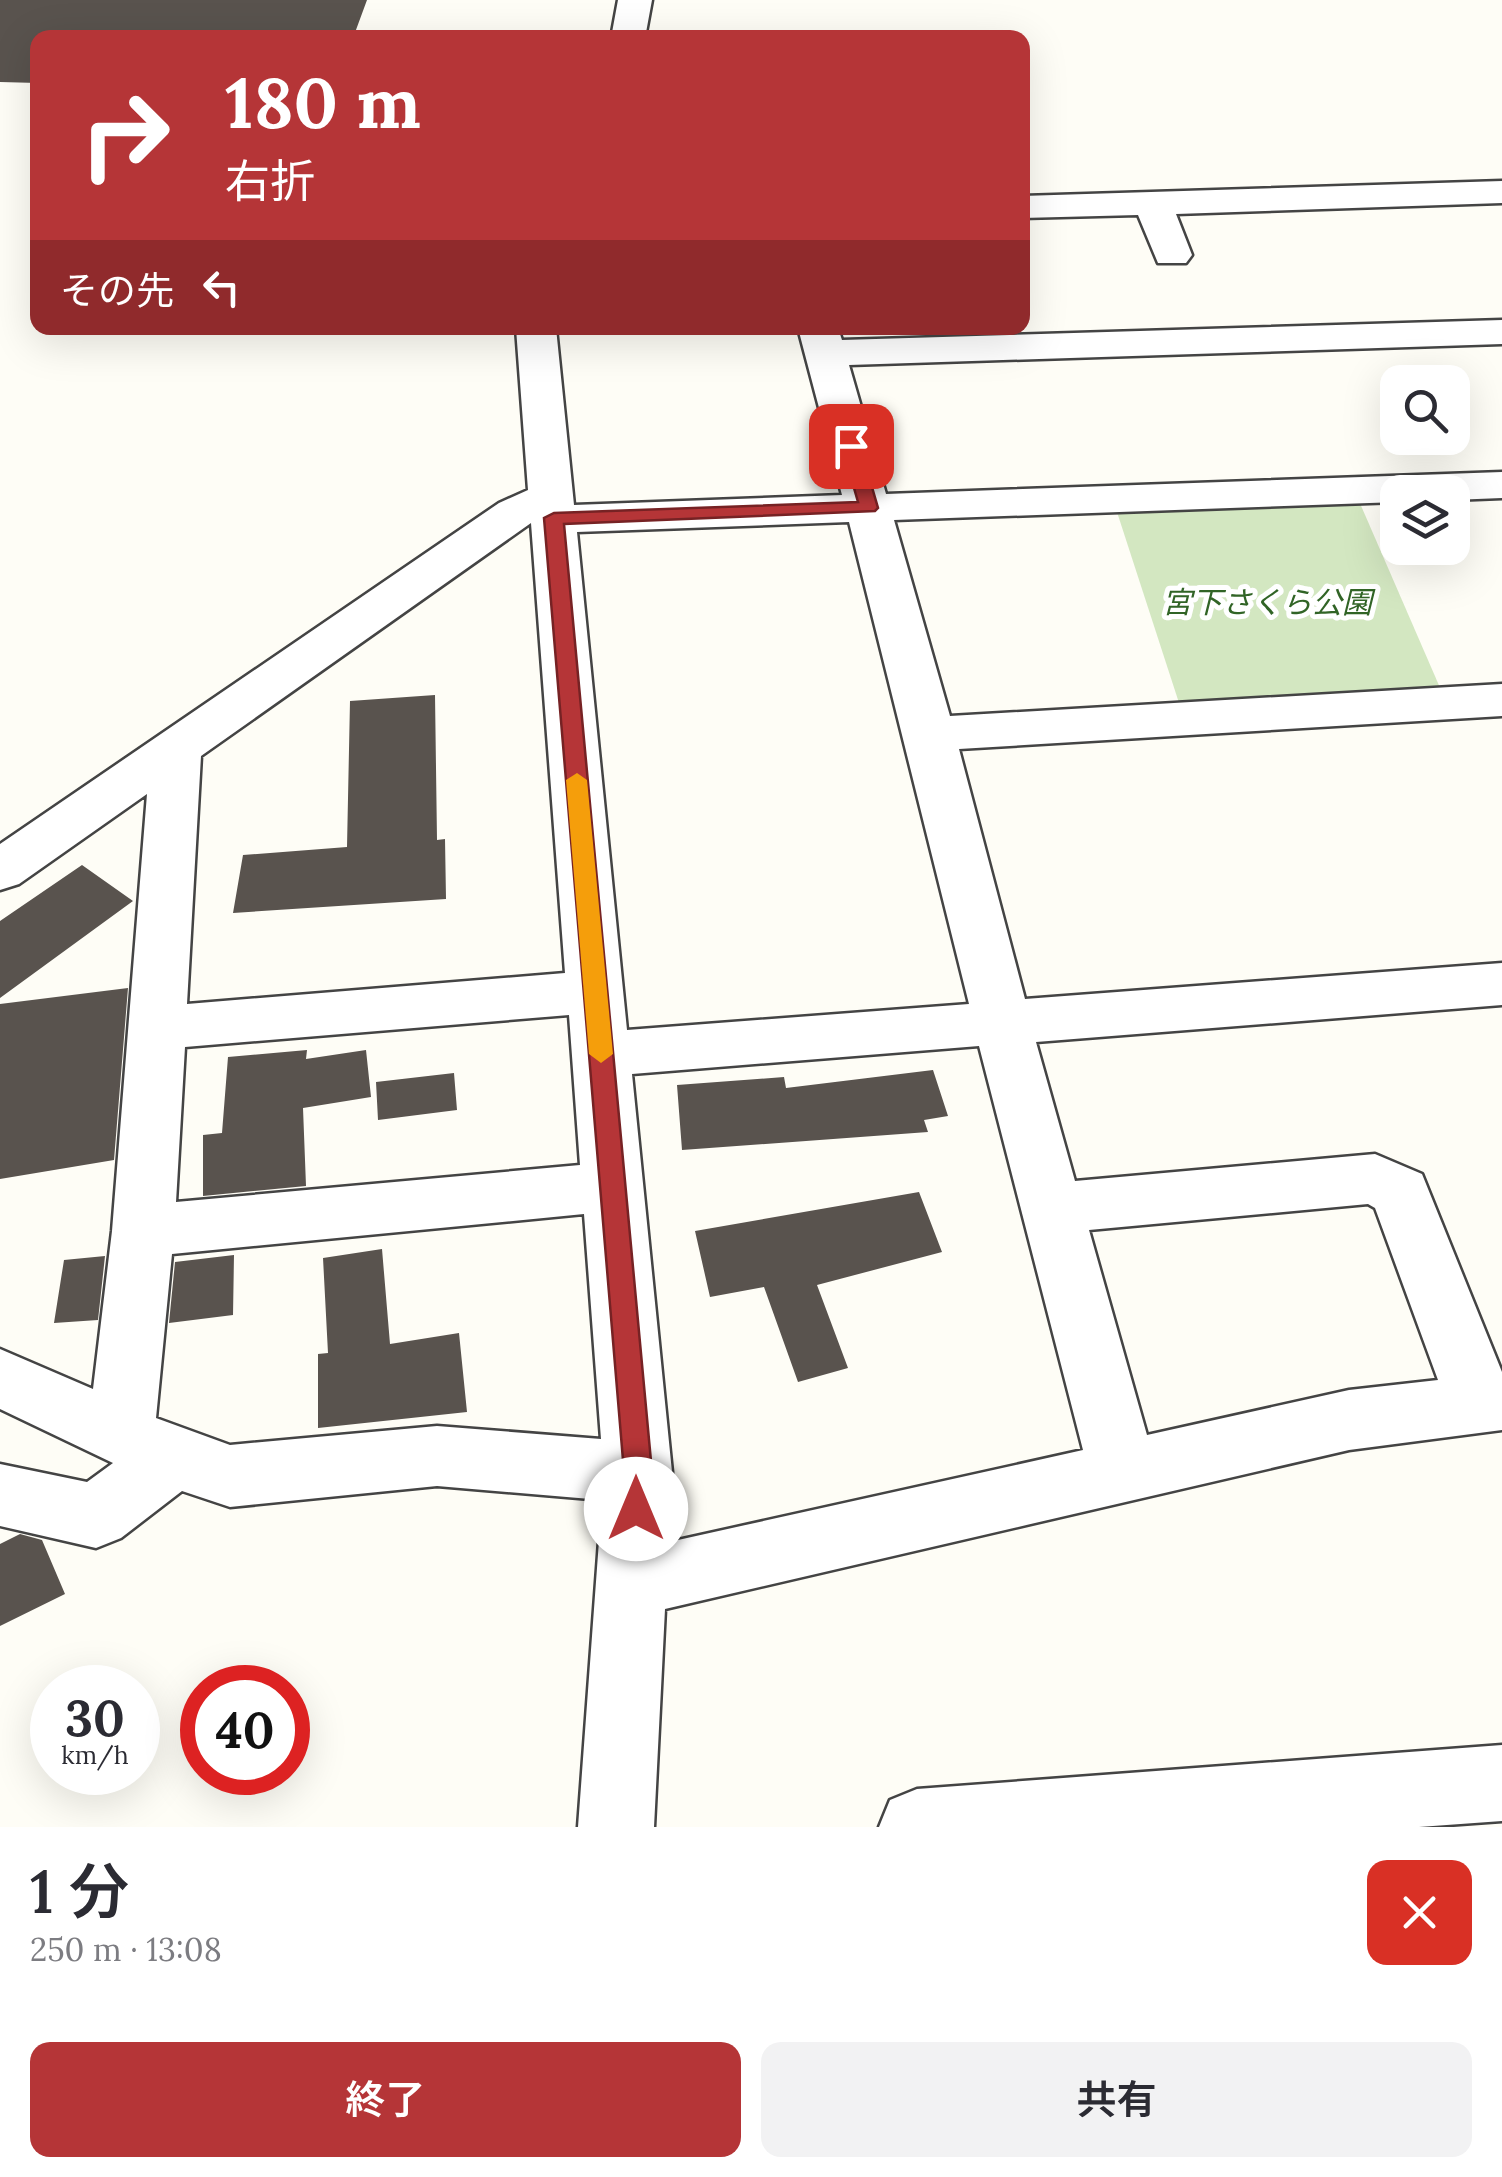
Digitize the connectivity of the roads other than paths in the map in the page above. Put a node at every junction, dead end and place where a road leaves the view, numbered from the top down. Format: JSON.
{"nodes":[{"id":1,"x":635,"y":0,"type":"edge"},
{"id":2,"x":629,"y":30,"type":"edge"},
{"id":3,"x":1502,"y":192,"type":"edge"},
{"id":4,"x":1153,"y":203,"type":"junction"},
{"id":5,"x":1030,"y":207,"type":"edge"},
{"id":6,"x":1172,"y":255,"type":"dead end"},
{"id":7,"x":1502,"y":332,"type":"edge"},
{"id":8,"x":537,"y":335,"type":"edge"},
{"id":9,"x":821,"y":340,"type":"edge"},
{"id":10,"x":1502,"y":485,"type":"edge"},
{"id":11,"x":553,"y":508,"type":"junction"},
{"id":12,"x":869,"y":508,"type":"junction"},
{"id":13,"x":1502,"y":700,"type":"edge"},
{"id":14,"x":930,"y":734,"type":"junction"},
{"id":15,"x":176,"y":751,"type":"junction"},
{"id":16,"x":9,"y":860,"type":"edge"},
{"id":17,"x":1502,"y":984,"type":"edge"},
{"id":18,"x":595,"y":992,"type":"junction"},
{"id":19,"x":1002,"y":1024,"type":"junction"},
{"id":20,"x":155,"y":1028,"type":"junction"},
{"id":21,"x":601,"y":1054,"type":"junction"},
{"id":22,"x":612,"y":1187,"type":"junction"},
{"id":23,"x":1053,"y":1208,"type":"junction"},
{"id":24,"x":142,"y":1231,"type":"junction"},
{"id":25,"x":0,"y":1378,"type":"edge"},
{"id":26,"x":1491,"y":1402,"type":"edge"},
{"id":27,"x":147,"y":1446,"type":"junction"},
{"id":28,"x":638,"y":1472,"type":"junction"},
{"id":29,"x":1124,"y":1474,"type":"junction"},
{"id":30,"x":0,"y":1496,"type":"edge"},
{"id":31,"x":634,"y":1583,"type":"junction"},
{"id":32,"x":1502,"y":1782,"type":"edge"},
{"id":33,"x":616,"y":1827,"type":"edge"},
{"id":34,"x":918,"y":1827,"type":"edge"}],
"edges":[{"from":1,"to":2,"type":"street"},
{"from":3,"to":4,"type":"street"},
{"from":4,"to":5,"type":"street"},
{"from":4,"to":6,"type":"street"},
{"from":7,"to":9,"type":"street"},
{"from":8,"to":11,"type":"street"},
{"from":9,"to":12,"type":"street"},
{"from":10,"to":12,"type":"street"},
{"from":11,"to":12,"type":"street"},
{"from":11,"to":15,"type":"street"},
{"from":11,"to":18,"type":"street"},
{"from":12,"to":14,"type":"street"},
{"from":13,"to":14,"type":"street"},
{"from":14,"to":19,"type":"street"},
{"from":15,"to":16,"type":"street"},
{"from":15,"to":20,"type":"street"},
{"from":17,"to":19,"type":"street"},
{"from":18,"to":20,"type":"street"},
{"from":18,"to":21,"type":"street"},
{"from":19,"to":21,"type":"street"},
{"from":19,"to":23,"type":"street"},
{"from":20,"to":24,"type":"street"},
{"from":21,"to":22,"type":"street"},
{"from":22,"to":24,"type":"street"},
{"from":22,"to":28,"type":"street"},
{"from":23,"to":26,"type":"street"},
{"from":23,"to":29,"type":"street"},
{"from":24,"to":27,"type":"street"},
{"from":25,"to":27,"type":"street"},
{"from":26,"to":29,"type":"street"},
{"from":27,"to":28,"type":"street"},
{"from":27,"to":30,"type":"street"},
{"from":28,"to":31,"type":"street"},
{"from":29,"to":31,"type":"street"},
{"from":31,"to":33,"type":"street"},
{"from":32,"to":34,"type":"street"}]}
